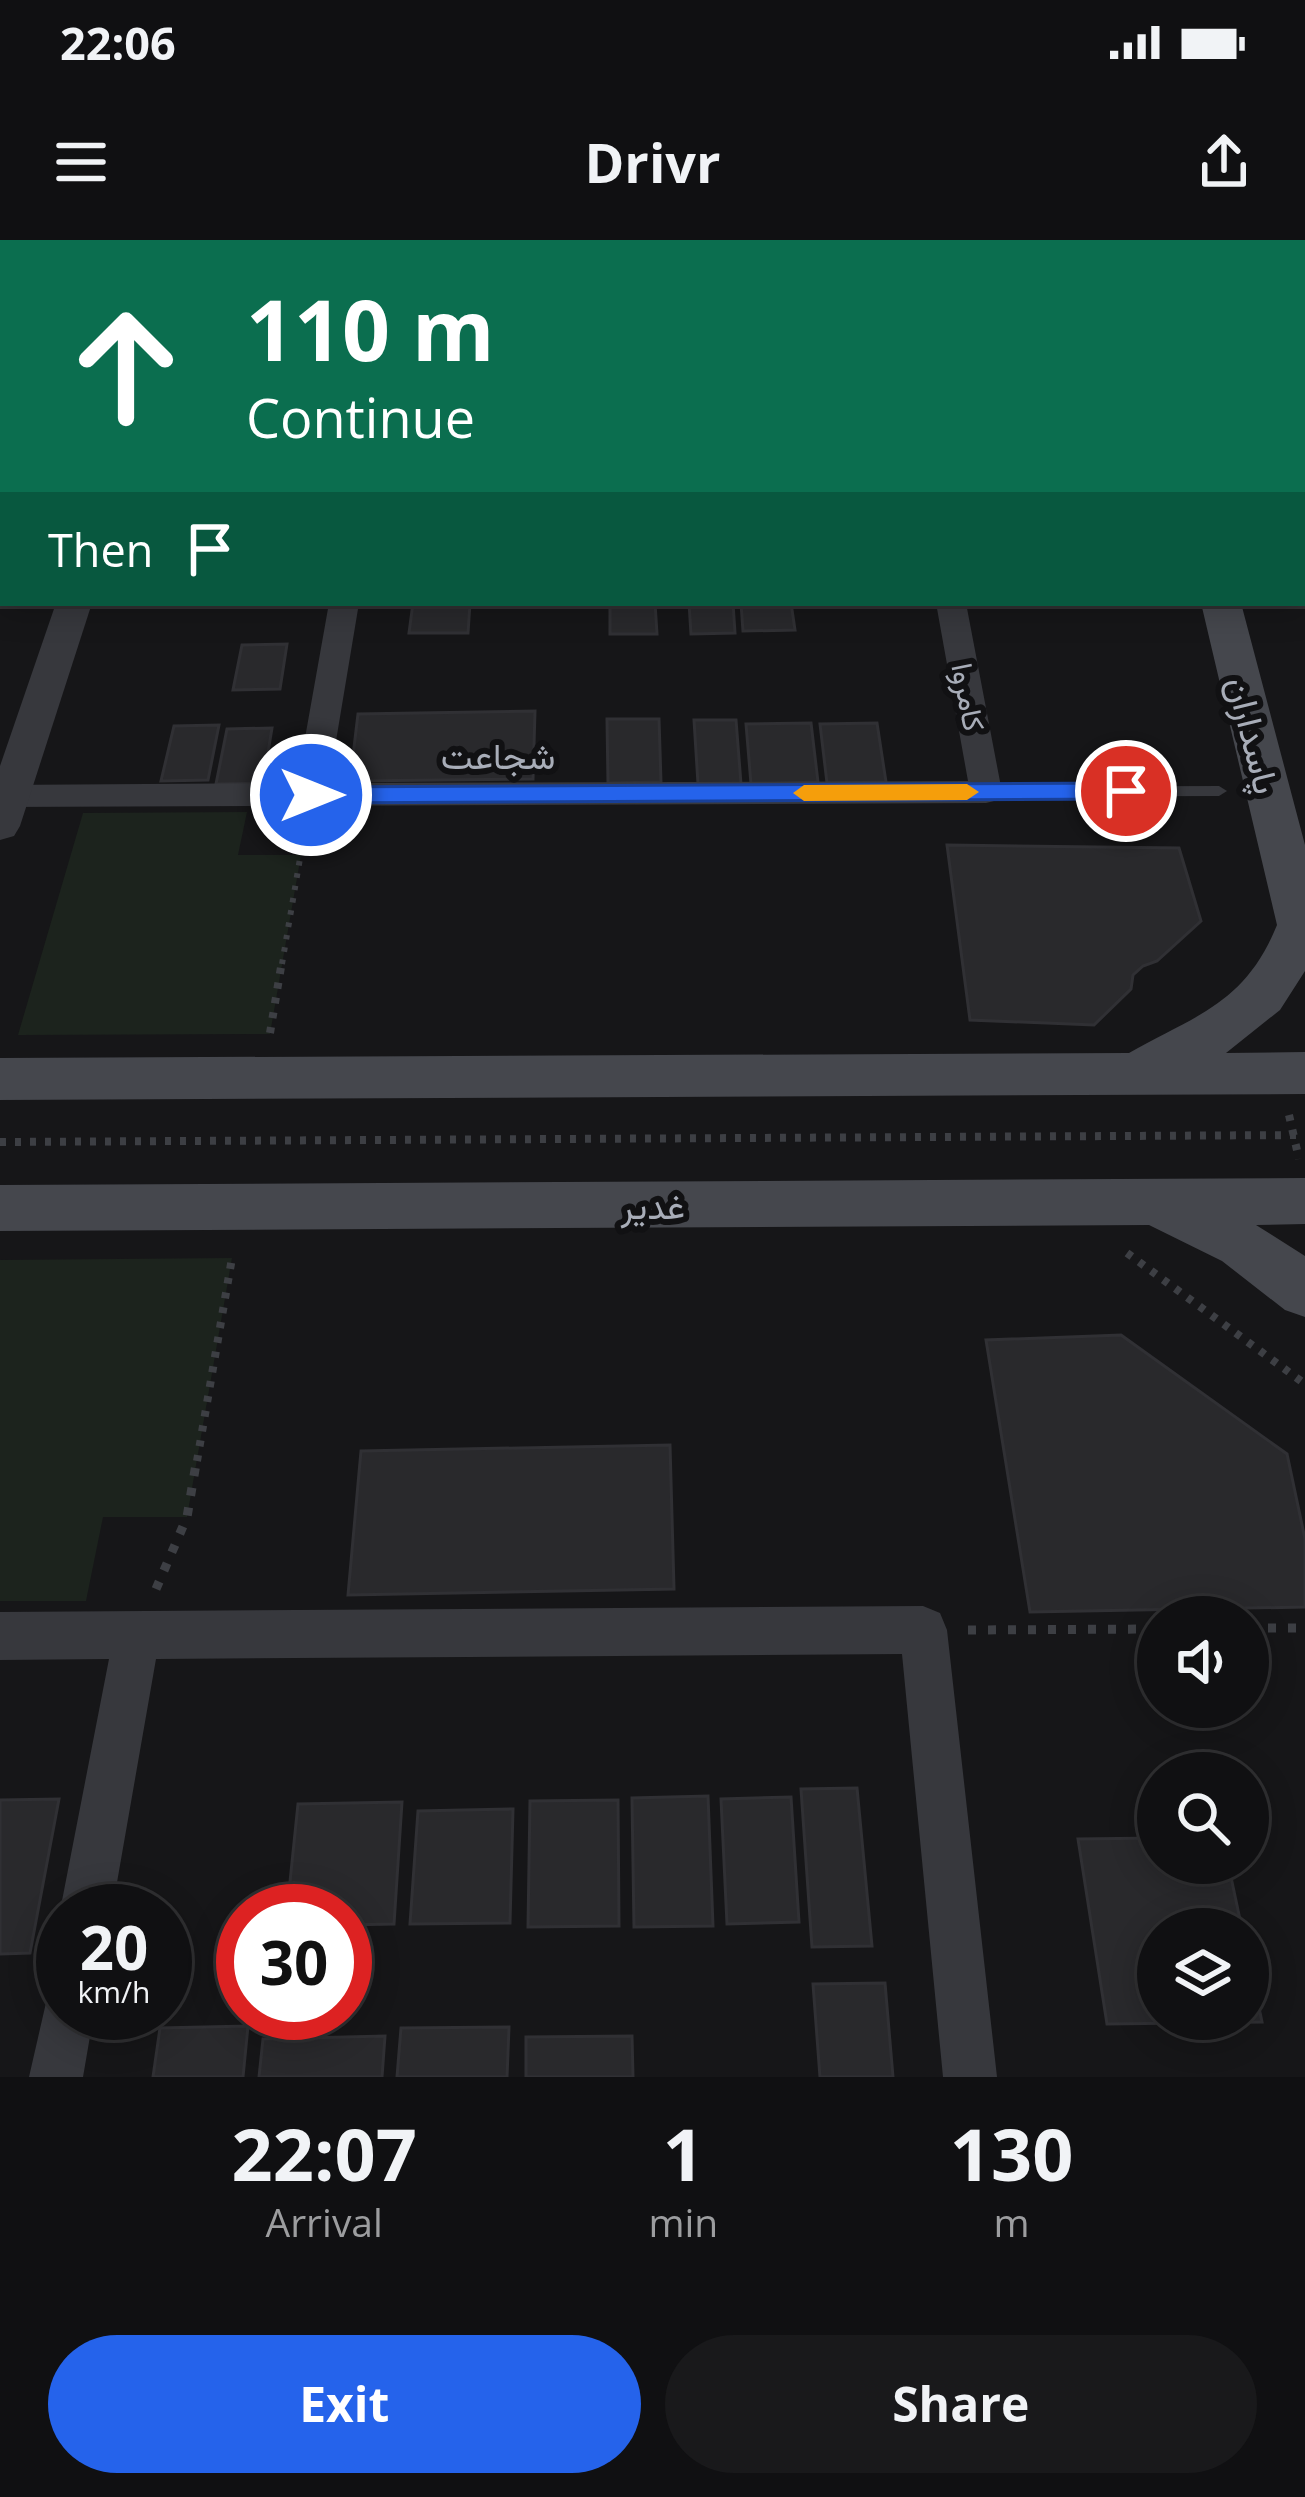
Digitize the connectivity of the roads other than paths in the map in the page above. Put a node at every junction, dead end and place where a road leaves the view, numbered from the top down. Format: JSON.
{"nodes":[{"id":1,"x":73,"y":606,"type":"edge"},
{"id":2,"x":343,"y":606,"type":"edge"},
{"id":3,"x":952,"y":606,"type":"edge"},
{"id":4,"x":1222,"y":606,"type":"edge"},
{"id":5,"x":1219,"y":791,"type":"dead end"},
{"id":6,"x":986,"y":792,"type":"junction"},
{"id":7,"x":311,"y":795,"type":"junction"},
{"id":8,"x":3,"y":806,"type":"edge"},
{"id":9,"x":1303,"y":931,"type":"edge"},
{"id":10,"x":1130,"y":1073,"type":"junction"},
{"id":11,"x":1305,"y":1073,"type":"edge"},
{"id":12,"x":0,"y":1079,"type":"edge"},
{"id":13,"x":1150,"y":1202,"type":"junction"},
{"id":14,"x":1305,"y":1202,"type":"edge"},
{"id":15,"x":0,"y":1208,"type":"edge"},
{"id":16,"x":1305,"y":1292,"type":"edge"},
{"id":17,"x":136,"y":1635,"type":"junction"},
{"id":18,"x":0,"y":1636,"type":"edge"},
{"id":19,"x":91,"y":1884,"type":"edge"},
{"id":20,"x":63,"y":2040,"type":"edge"},
{"id":21,"x":56,"y":2077,"type":"edge"},
{"id":22,"x":970,"y":2077,"type":"edge"}],
"edges":[{"from":1,"to":8,"type":"street"},
{"from":2,"to":7,"type":"street"},
{"from":3,"to":6,"type":"street","name":"کامروا"},
{"from":4,"to":9,"type":"main road","name":"پاسداران"},
{"from":5,"to":6,"type":"lane"},
{"from":6,"to":7,"type":"street","name":"شجاعت"},
{"from":7,"to":8,"type":"street","name":"شجاعت"},
{"from":9,"to":10,"type":"main road"},
{"from":10,"to":11,"type":"main road"},
{"from":10,"to":12,"type":"main road"},
{"from":13,"to":14,"type":"main road","name":"غدیر"},
{"from":13,"to":15,"type":"main road","name":"غدیر"},
{"from":13,"to":16,"type":"main road"},
{"from":17,"to":18,"type":"street"},
{"from":17,"to":19,"type":"street"},
{"from":17,"to":22,"type":"street"},
{"from":20,"to":21,"type":"street"}]}
